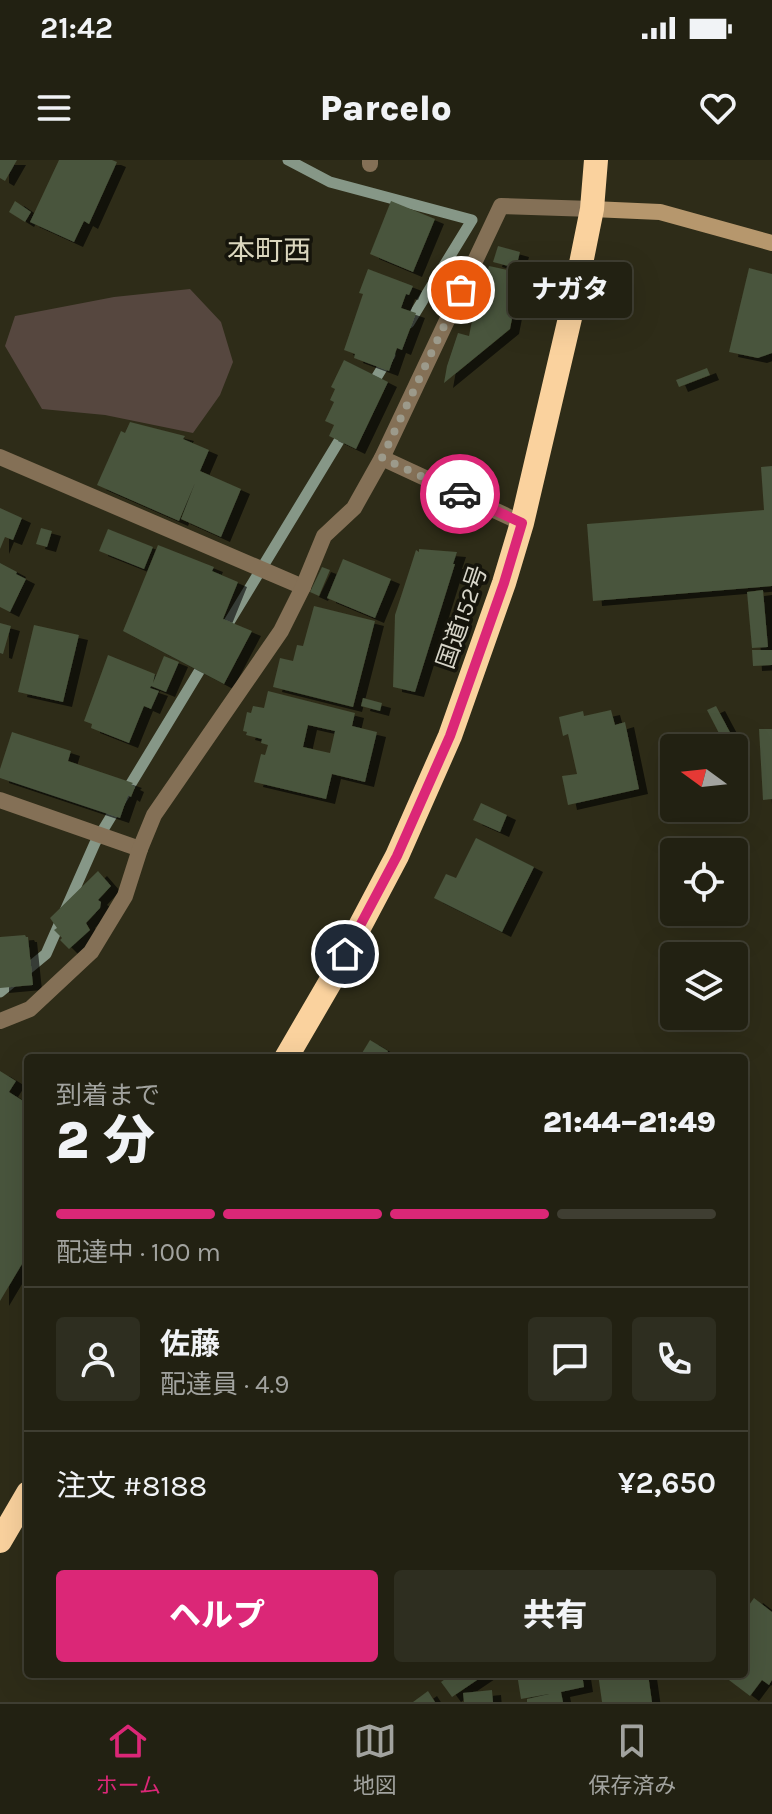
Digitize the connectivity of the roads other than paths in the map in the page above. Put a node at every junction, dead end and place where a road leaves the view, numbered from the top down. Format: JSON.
{"nodes":[{"id":1,"x":596,"y":160,"type":"edge"},
{"id":2,"x":592,"y":209,"type":"junction"},
{"id":3,"x":772,"y":243,"type":"edge"},
{"id":4,"x":0,"y":457,"type":"edge"},
{"id":5,"x":382,"y":458,"type":"junction"},
{"id":6,"x":522,"y":523,"type":"junction"},
{"id":7,"x":303,"y":587,"type":"junction"},
{"id":8,"x":0,"y":800,"type":"edge"},
{"id":9,"x":140,"y":849,"type":"junction"},
{"id":10,"x":0,"y":1021,"type":"edge"},
{"id":11,"x":288,"y":1054,"type":"edge"},
{"id":12,"x":24,"y":1500,"type":"edge"},
{"id":13,"x":0,"y":1541,"type":"edge"}],
"edges":[{"from":1,"to":2,"type":"highway","name":"国道152号"},
{"from":2,"to":3,"type":"street"},
{"from":2,"to":5,"type":"street"},
{"from":2,"to":6,"type":"highway","name":"国道152号"},
{"from":4,"to":7,"type":"street"},
{"from":5,"to":6,"type":"street"},
{"from":5,"to":7,"type":"street"},
{"from":6,"to":11,"type":"highway","name":"国道152号"},
{"from":7,"to":9,"type":"street"},
{"from":8,"to":9,"type":"street"},
{"from":9,"to":10,"type":"street"},
{"from":12,"to":13,"type":"highway"}]}
